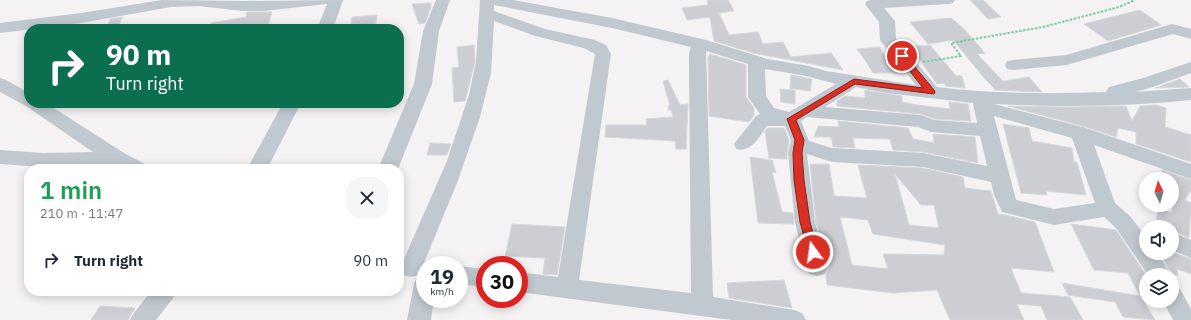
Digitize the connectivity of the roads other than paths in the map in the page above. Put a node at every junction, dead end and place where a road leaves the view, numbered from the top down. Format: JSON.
{"nodes":[{"id":1,"x":325,"y":0,"type":"edge"},
{"id":2,"x":336,"y":0,"type":"edge"},
{"id":3,"x":443,"y":0,"type":"edge"},
{"id":4,"x":948,"y":0,"type":"edge"},
{"id":5,"x":488,"y":4,"type":"edge"},
{"id":6,"x":32,"y":24,"type":"edge"},
{"id":7,"x":327,"y":24,"type":"edge"},
{"id":8,"x":24,"y":25,"type":"edge"},
{"id":9,"x":0,"y":28,"type":"edge"},
{"id":10,"x":1191,"y":34,"type":"edge"},
{"id":11,"x":700,"y":44,"type":"junction"},
{"id":12,"x":756,"y":61,"type":"junction"},
{"id":13,"x":1013,"y":65,"type":"dead end"},
{"id":14,"x":1191,"y":67,"type":"edge"},
{"id":15,"x":854,"y":81,"type":"junction"},
{"id":16,"x":0,"y":84,"type":"edge"},
{"id":17,"x":931,"y":92,"type":"junction"},
{"id":18,"x":1191,"y":94,"type":"edge"},
{"id":19,"x":24,"y":97,"type":"edge"},
{"id":20,"x":1083,"y":99,"type":"junction"},
{"id":21,"x":981,"y":102,"type":"junction"},
{"id":22,"x":41,"y":108,"type":"edge"},
{"id":23,"x":289,"y":108,"type":"edge"},
{"id":24,"x":798,"y":115,"type":"junction"},
{"id":25,"x":988,"y":130,"type":"junction"},
{"id":26,"x":1080,"y":133,"type":"junction"},
{"id":27,"x":743,"y":144,"type":"dead end"},
{"id":28,"x":799,"y":145,"type":"junction"},
{"id":29,"x":0,"y":157,"type":"edge"},
{"id":30,"x":117,"y":158,"type":"junction"},
{"id":31,"x":128,"y":164,"type":"edge"},
{"id":32,"x":260,"y":164,"type":"edge"},
{"id":33,"x":390,"y":164,"type":"edge"},
{"id":34,"x":1191,"y":172,"type":"edge"},
{"id":35,"x":999,"y":176,"type":"junction"},
{"id":36,"x":1107,"y":208,"type":"junction"},
{"id":37,"x":1123,"y":222,"type":"junction"},
{"id":38,"x":1139,"y":228,"type":"edge"},
{"id":39,"x":1139,"y":244,"type":"edge"},
{"id":40,"x":1179,"y":244,"type":"edge"},
{"id":41,"x":1191,"y":249,"type":"edge"},
{"id":42,"x":817,"y":267,"type":"dead end"},
{"id":43,"x":415,"y":272,"type":"edge"},
{"id":44,"x":528,"y":283,"type":"edge"},
{"id":45,"x":567,"y":288,"type":"junction"},
{"id":46,"x":161,"y":296,"type":"edge"},
{"id":47,"x":702,"y":305,"type":"junction"},
{"id":48,"x":1178,"y":308,"type":"edge"},
{"id":49,"x":142,"y":320,"type":"edge"},
{"id":50,"x":419,"y":320,"type":"edge"},
{"id":51,"x":794,"y":320,"type":"edge"},
{"id":52,"x":1185,"y":320,"type":"edge"}],
"edges":[{"from":1,"to":6,"type":"street"},
{"from":2,"to":7,"type":"street"},
{"from":3,"to":33,"type":"street"},
{"from":4,"to":17,"type":"street"},
{"from":5,"to":11,"type":"street"},
{"from":5,"to":43,"type":"street"},
{"from":5,"to":45,"type":"street"},
{"from":8,"to":9,"type":"street"},
{"from":10,"to":13,"type":"street"},
{"from":11,"to":12,"type":"street"},
{"from":11,"to":47,"type":"street"},
{"from":12,"to":15,"type":"street"},
{"from":12,"to":24,"type":"street"},
{"from":14,"to":20,"type":"street"},
{"from":15,"to":17,"type":"street"},
{"from":15,"to":24,"type":"street"},
{"from":16,"to":19,"type":"street"},
{"from":17,"to":21,"type":"street"},
{"from":18,"to":20,"type":"street"},
{"from":20,"to":21,"type":"street"},
{"from":21,"to":25,"type":"street"},
{"from":21,"to":26,"type":"street"},
{"from":22,"to":30,"type":"street"},
{"from":23,"to":32,"type":"street"},
{"from":24,"to":25,"type":"street"},
{"from":24,"to":27,"type":"street"},
{"from":24,"to":28,"type":"street"},
{"from":25,"to":35,"type":"street"},
{"from":26,"to":34,"type":"street"},
{"from":26,"to":36,"type":"street"},
{"from":28,"to":35,"type":"street"},
{"from":28,"to":42,"type":"street"},
{"from":29,"to":30,"type":"street"},
{"from":30,"to":31,"type":"street"},
{"from":35,"to":36,"type":"street"},
{"from":36,"to":37,"type":"street"},
{"from":37,"to":38,"type":"street"},
{"from":37,"to":39,"type":"street"},
{"from":40,"to":41,"type":"street"},
{"from":43,"to":50,"type":"street"},
{"from":44,"to":45,"type":"street"},
{"from":45,"to":47,"type":"street"},
{"from":46,"to":49,"type":"street"},
{"from":47,"to":51,"type":"street"},
{"from":48,"to":52,"type":"street"}]}
